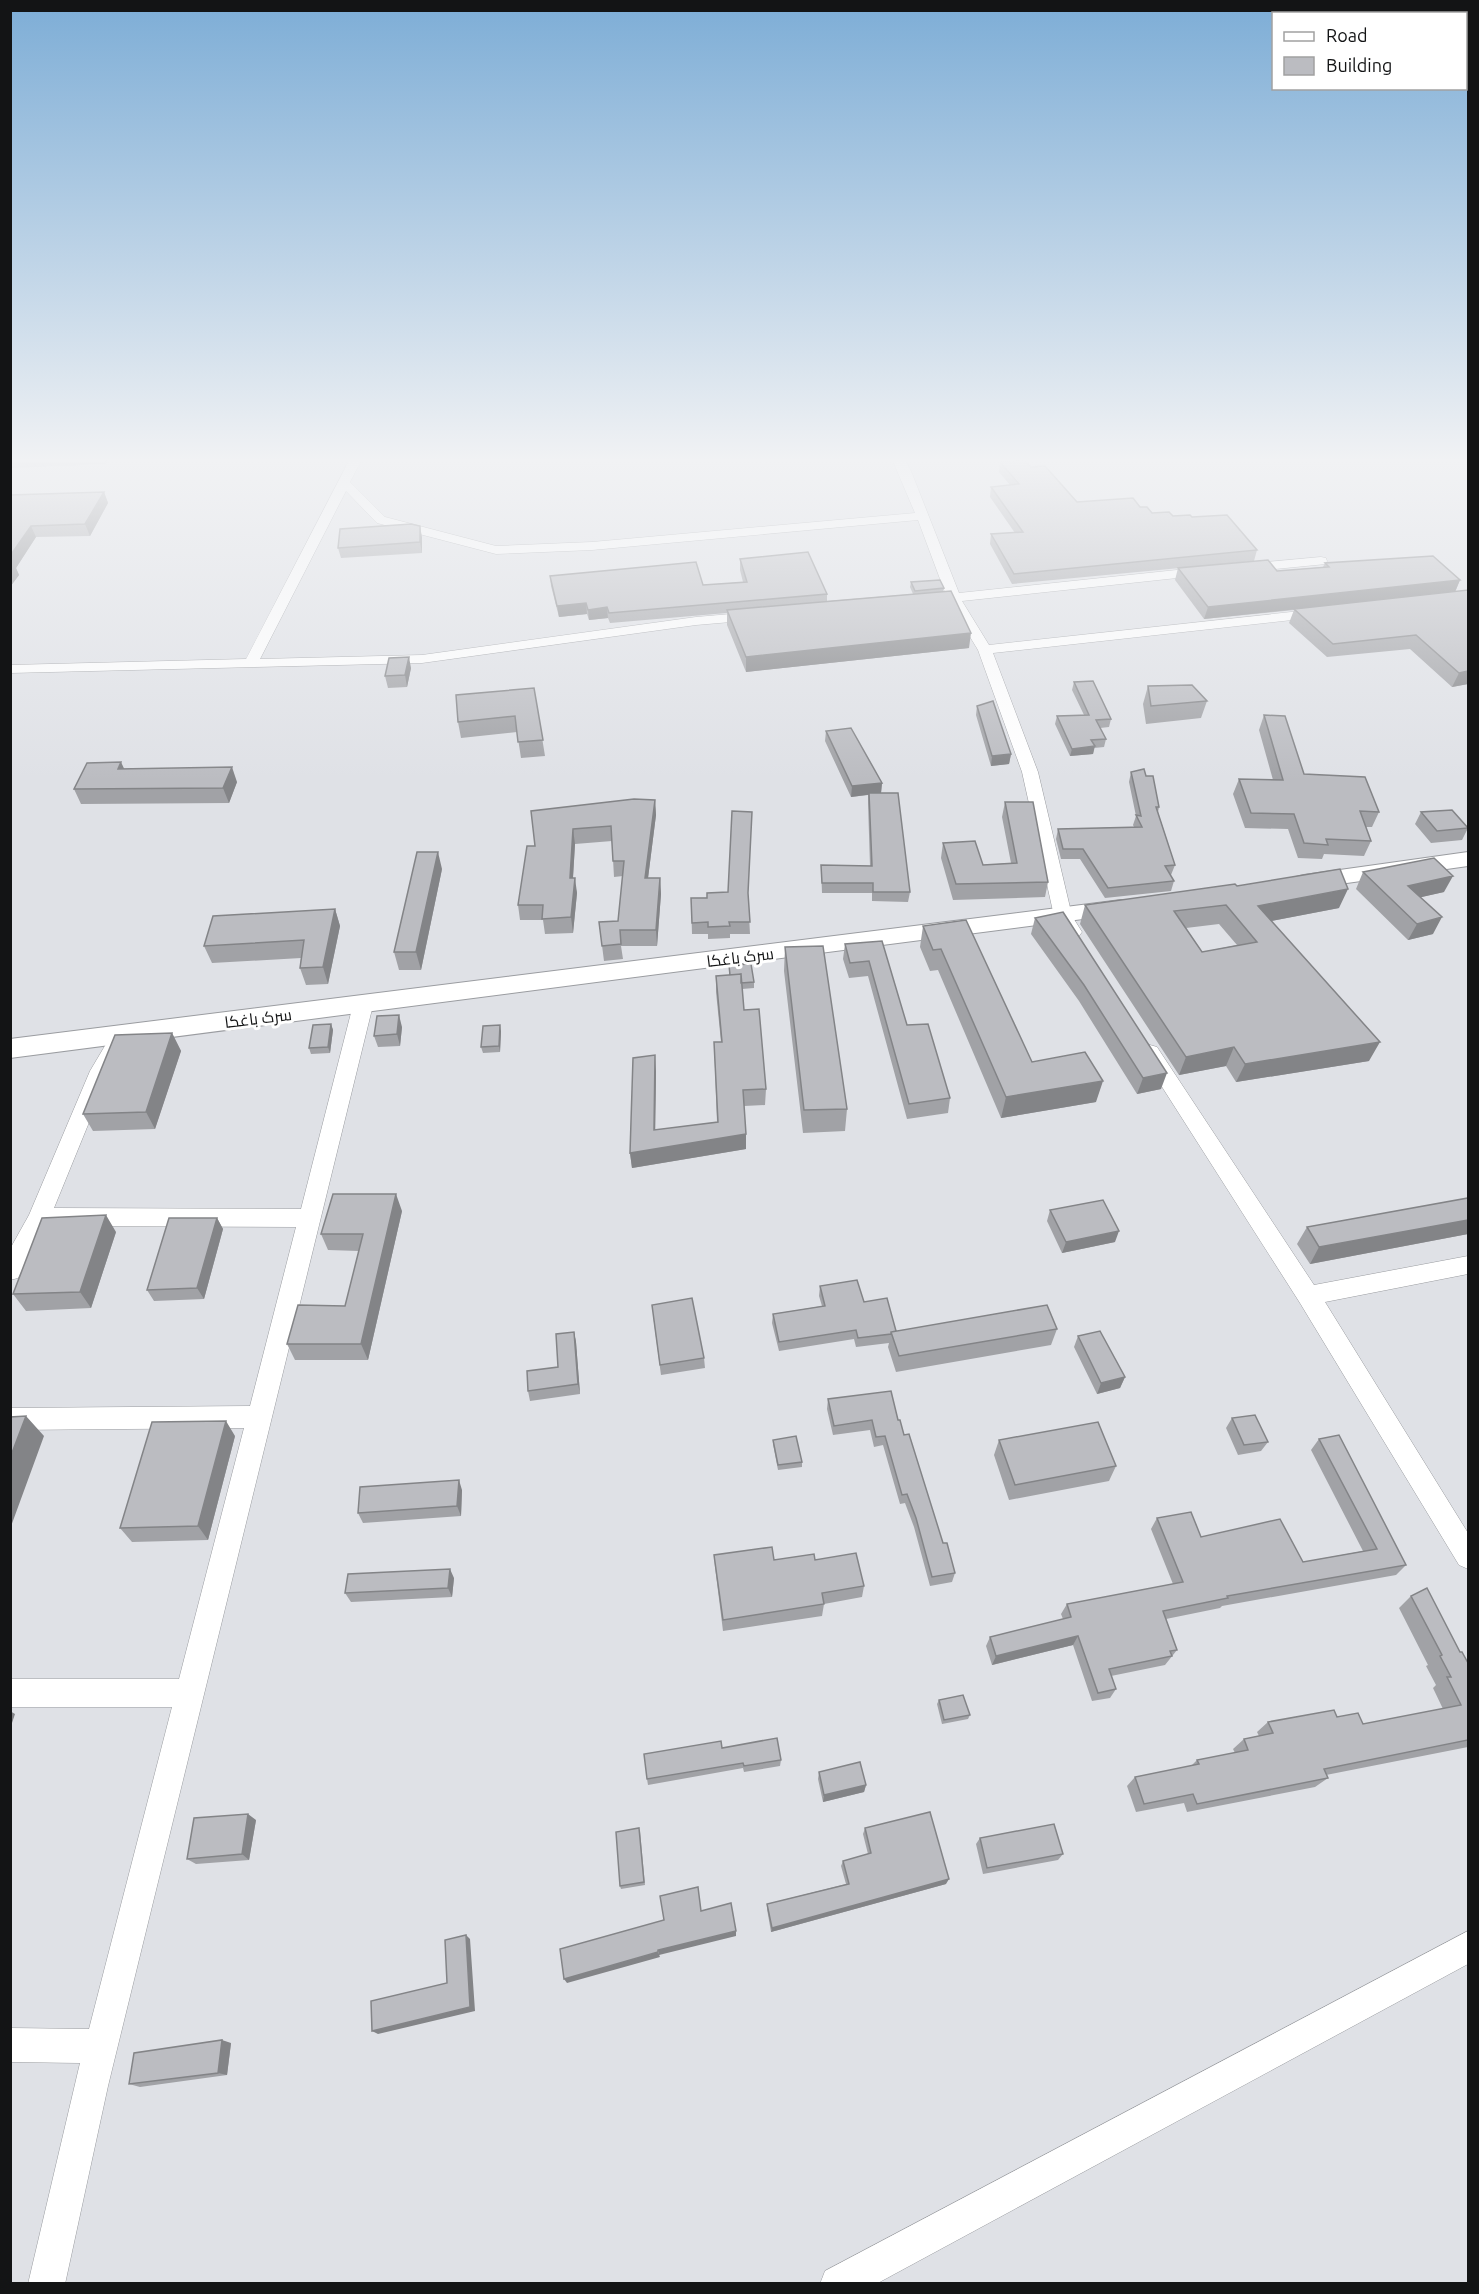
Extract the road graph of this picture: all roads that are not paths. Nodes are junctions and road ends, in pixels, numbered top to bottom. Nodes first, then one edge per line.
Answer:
1 (301, 566) edge
2 (941, 566) edge
3 (1267, 566) edge
4 (954, 599) junction
5 (907, 603) edge
6 (1339, 611) edge
7 (766, 615) edge
8 (985, 650) junction
9 (251, 663) junction
10 (10, 669) edge
11 (1468, 859) edge
12 (1283, 885) edge
13 (1144, 904) edge
14 (1063, 916) junction
15 (1082, 946) edge
16 (363, 1005) junction
17 (122, 1035) junction
18 (1140, 1036) edge
19 (10, 1049) edge
20 (39, 1217) junction
21 (309, 1218) junction
22 (1468, 1265) edge
23 (10, 1271) edge
24 (1308, 1296) junction
25 (259, 1417) junction
26 (10, 1419) edge
27 (1468, 1556) edge
28 (10, 1693) edge
29 (190, 1693) junction
30 (1468, 1947) edge
31 (10, 2045) edge
32 (102, 2046) junction
33 (46, 2283) edge
34 (838, 2283) edge

1 - 9 street
2 - 4 street
3 - 4 street
4 - 5 street
4 - 8 street
6 - 8 street
7 - 9 street
8 - 14 street
9 - 10 street
11 - 12 street
13 - 14 street, سرک باغکا
14 - 15 street
14 - 16 street, سرک باغکا
16 - 17 street, سرک باغکا
16 - 21 street
17 - 19 street, سرک باغکا
17 - 20 street
18 - 24 street
20 - 21 street
20 - 23 street
21 - 25 street
22 - 24 street
24 - 27 street
25 - 26 street
25 - 29 street
28 - 29 street
29 - 32 street
30 - 34 street
31 - 32 street
32 - 33 street

